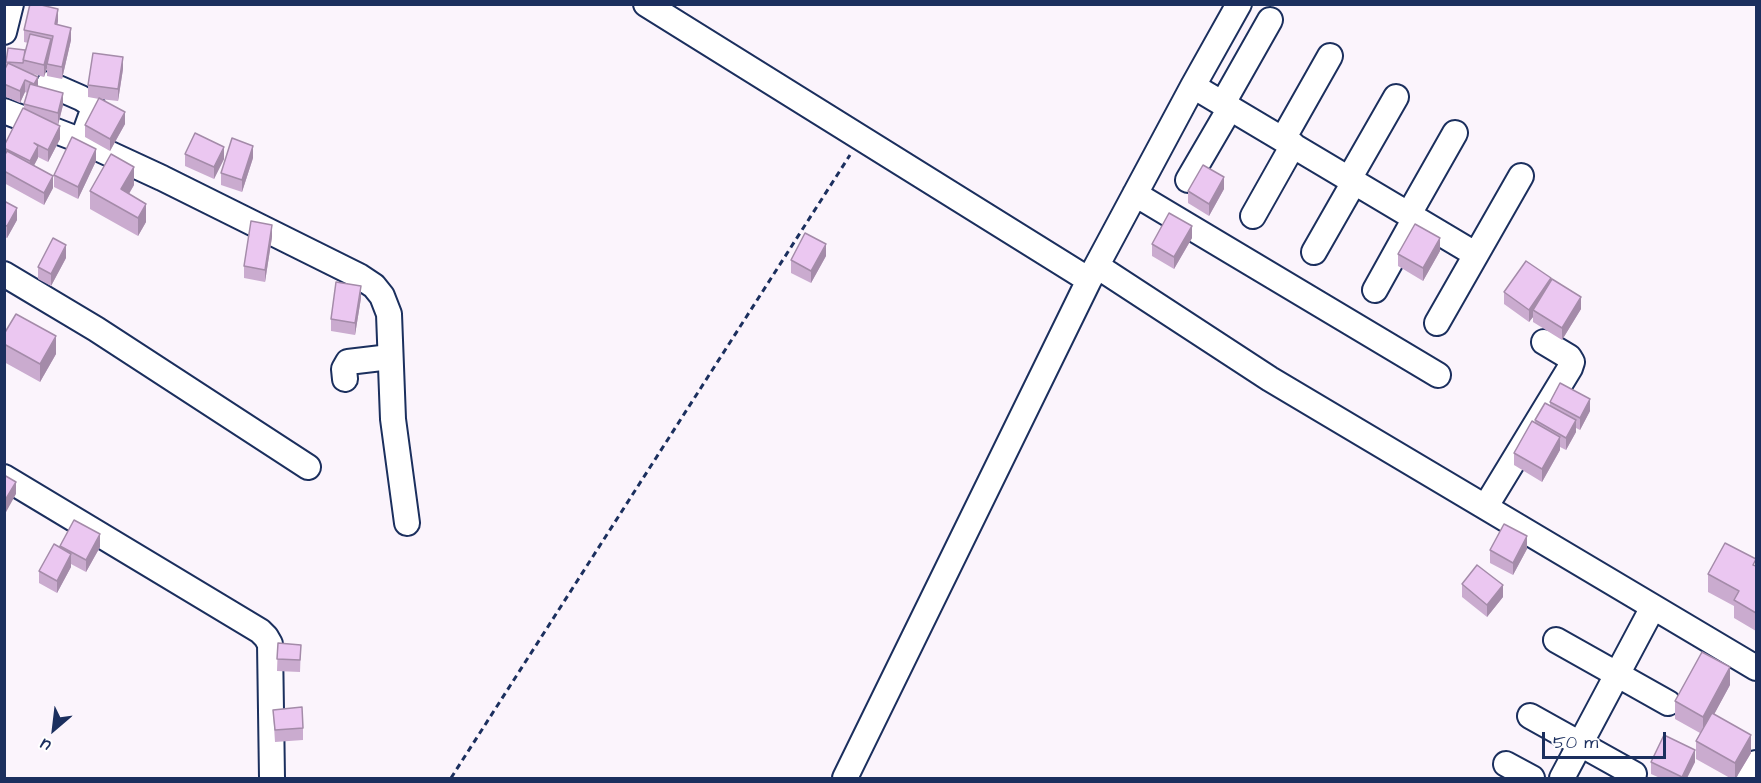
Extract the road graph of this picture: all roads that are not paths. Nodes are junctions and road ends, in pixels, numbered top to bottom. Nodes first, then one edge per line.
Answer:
1 (11, 4) edge
2 (646, 4) edge
3 (1239, 4) edge
4 (1270, 20) dead end
5 (4, 32) edge
6 (1330, 56) dead end
7 (49, 84) dead end
8 (1193, 86) junction
9 (1396, 97) dead end
10 (1226, 105) junction
11 (4, 111) edge
12 (1455, 133) dead end
13 (82, 141) junction
14 (1288, 142) junction
15 (1521, 176) dead end
16 (1188, 180) dead end
17 (1352, 180) junction
18 (1135, 194) junction
19 (1253, 216) dead end
20 (1412, 216) junction
21 (1314, 252) dead end
22 (1475, 254) junction
23 (1093, 273) junction
24 (4, 274) edge
25 (1375, 290) dead end
26 (1437, 323) dead end
27 (1544, 342) dead end
28 (390, 357) junction
29 (1438, 375) dead end
30 (345, 379) dead end
31 (308, 467) dead end
32 (4, 477) edge
33 (1486, 506) junction
34 (407, 523) dead end
35 (1653, 607) junction
36 (1556, 640) dead end
37 (1756, 668) edge
38 (1617, 675) junction
39 (1668, 703) dead end
40 (1530, 716) dead end
41 (1580, 745) junction
42 (1756, 763) edge
43 (1506, 764) dead end
44 (1634, 774) dead end
45 (273, 778) edge
46 (844, 778) edge
47 (1532, 778) edge
48 (1562, 778) edge
49 (1749, 778) edge

1 - 5 street
2 - 23 street
3 - 8 street
4 - 10 street
6 - 14 street
7 - 13 street
8 - 10 street
8 - 18 street
9 - 17 street
10 - 14 street
10 - 16 street
11 - 13 street
12 - 20 street
13 - 28 street
14 - 17 street
14 - 19 street
15 - 22 street
17 - 20 street
17 - 21 street
18 - 23 street
18 - 29 street
20 - 22 street
20 - 25 street
22 - 26 street
23 - 33 street
23 - 46 street
24 - 31 street
27 - 33 street
28 - 30 street
28 - 34 street
32 - 45 street
33 - 35 street
35 - 37 street
35 - 38 street
36 - 38 street
38 - 39 street
38 - 41 street
40 - 41 street
41 - 44 street
41 - 48 street
42 - 49 street
43 - 47 street

